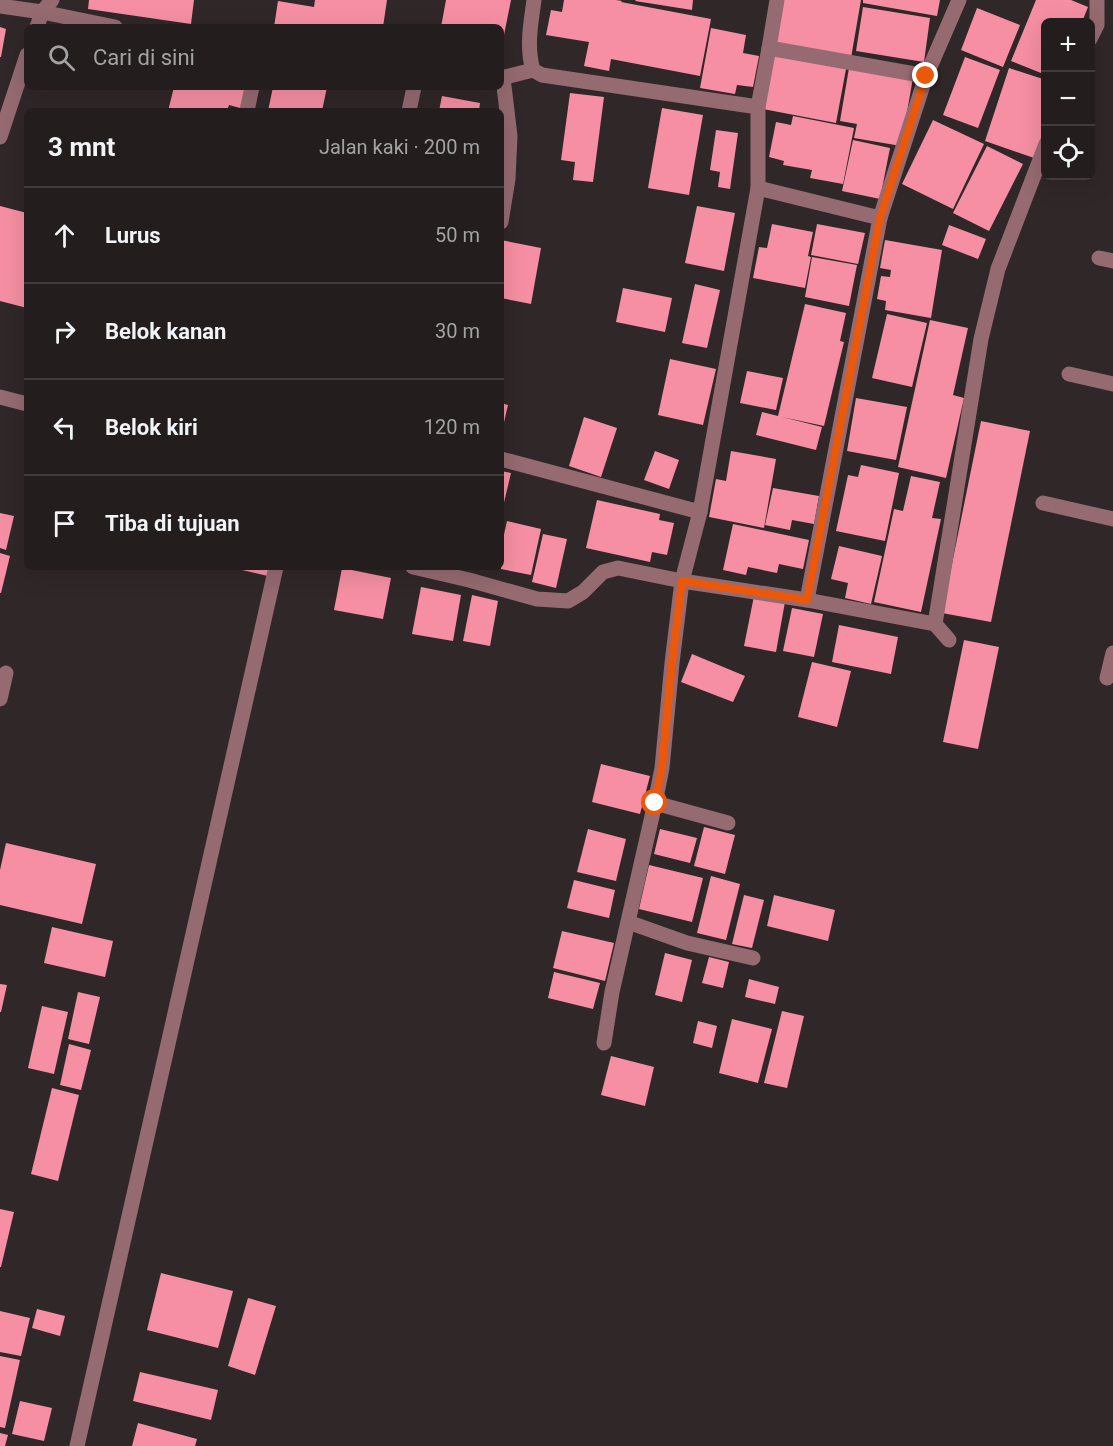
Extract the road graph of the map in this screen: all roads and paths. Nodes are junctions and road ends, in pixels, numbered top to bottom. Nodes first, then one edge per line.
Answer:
1 (534, 0) edge
2 (777, 0) edge
3 (959, 0) edge
4 (1097, 0) edge
5 (0, 6) edge
6 (44, 13) edge
7 (100, 24) edge
8 (1095, 29) edge
9 (769, 48) junction
10 (24, 64) edge
11 (533, 70) junction
12 (926, 76) junction
13 (504, 77) edge
14 (251, 90) edge
15 (413, 90) edge
16 (504, 90) edge
17 (758, 107) junction
18 (248, 108) edge
19 (410, 108) edge
20 (0, 137) edge
21 (1041, 157) edge
22 (758, 188) junction
23 (504, 204) edge
24 (880, 218) junction
25 (1069, 374) dead end
26 (1113, 384) edge
27 (0, 397) edge
28 (24, 403) edge
29 (504, 460) edge
30 (1042, 503) dead end
31 (700, 512) junction
32 (1113, 519) edge
33 (275, 570) edge
34 (426, 570) edge
35 (682, 581) junction
36 (807, 600) junction
37 (936, 624) junction
38 (949, 640) dead end
39 (1113, 653) edge
40 (6, 673) dead end
41 (1107, 678) dead end
42 (0, 699) edge
43 (655, 803) junction
44 (728, 823) dead end
45 (628, 922) junction
46 (753, 958) dead end
47 (604, 1043) dead end
48 (77, 1446) edge

1 - 11 street
2 - 9 street
3 - 12 street
4 - 8 street
5 - 6 street
6 - 7 street
9 - 12 street
9 - 17 street
10 - 20 street
11 - 13 street
11 - 17 street
12 - 24 street
14 - 18 street
15 - 19 street
16 - 23 street
17 - 22 street
21 - 37 street
22 - 24 street
22 - 31 street
24 - 36 street
25 - 26 street
27 - 28 street
29 - 31 street
30 - 32 street
31 - 35 street
33 - 48 street
34 - 35 street
35 - 36 street
35 - 43 street
36 - 37 street
37 - 38 street
39 - 41 street
40 - 42 street
43 - 44 street
43 - 45 street
45 - 46 street
45 - 47 street

